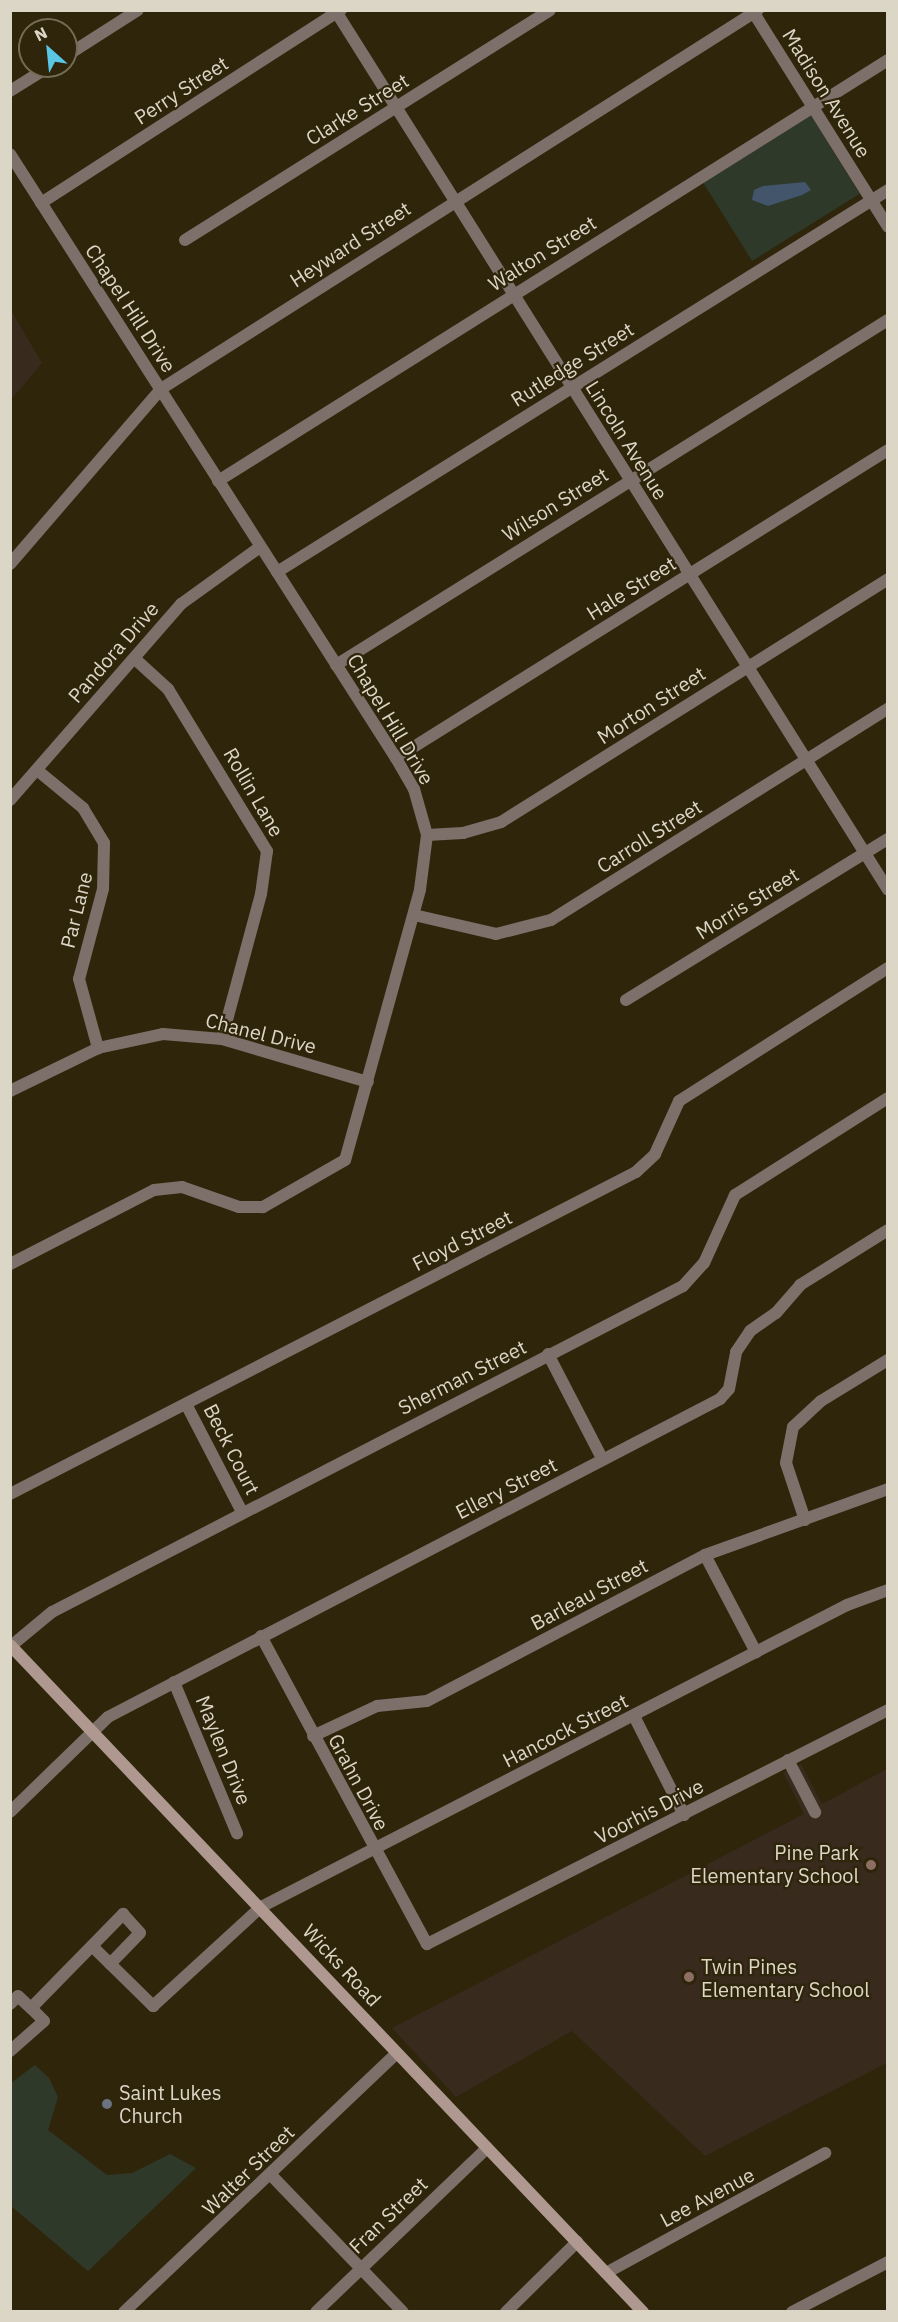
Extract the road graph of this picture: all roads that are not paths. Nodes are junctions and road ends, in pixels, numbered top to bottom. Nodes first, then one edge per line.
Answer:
1 (138, 10) edge
2 (550, 10) edge
3 (338, 11) edge
4 (754, 11) edge
5 (78, 48) edge
6 (888, 60) edge
7 (31, 78) edge
8 (10, 91) edge
9 (813, 106) junction
10 (396, 107) junction
11 (10, 154) edge
12 (888, 190) edge
13 (454, 201) junction
14 (871, 201) junction
15 (41, 203) junction
16 (888, 227) edge
17 (185, 240) dead end
18 (513, 294) junction
19 (888, 320) edge
20 (570, 387) junction
21 (161, 389) junction
22 (888, 450) edge
23 (219, 481) junction
24 (630, 481) junction
25 (260, 547) junction
26 (10, 564) edge
27 (277, 572) junction
28 (688, 574) junction
29 (888, 579) edge
30 (134, 658) junction
31 (336, 665) junction
32 (746, 667) junction
33 (888, 709) edge
34 (396, 758) junction
35 (805, 760) junction
36 (37, 770) junction
37 (10, 800) edge
38 (426, 835) junction
39 (888, 839) edge
40 (864, 853) junction
41 (888, 890) edge
42 (414, 915) junction
43 (888, 968) edge
44 (626, 1000) dead end
45 (222, 1039) junction
46 (98, 1048) junction
47 (368, 1082) junction
48 (10, 1091) edge
49 (888, 1098) edge
50 (888, 1230) edge
51 (10, 1264) edge
52 (548, 1354) junction
53 (888, 1360) edge
54 (186, 1404) junction
55 (603, 1460) junction
56 (888, 1489) edge
57 (10, 1494) edge
58 (242, 1512) junction
59 (805, 1520) junction
60 (705, 1555) junction
61 (888, 1590) edge
62 (261, 1636) junction
63 (11, 1646) edge
64 (756, 1652) junction
65 (174, 1682) junction
66 (888, 1710) edge
67 (634, 1716) junction
68 (91, 1730) junction
69 (313, 1736) junction
70 (788, 1760) junction
71 (10, 1812) edge
72 (815, 1812) dead end
73 (684, 1815) junction
74 (237, 1833) dead end
75 (374, 1851) junction
76 (261, 1907) junction
77 (427, 1944) joint
78 (92, 1946) junction
79 (110, 1964) junction
80 (10, 2004) edge
81 (31, 2008) junction
82 (10, 2051) edge
83 (397, 2053) junction
84 (487, 2148) junction
85 (825, 2153) dead end
86 (271, 2175) junction
87 (577, 2242) junction
88 (888, 2262) edge
89 (361, 2268) junction
90 (606, 2272) junction
91 (124, 2312) edge
92 (316, 2312) edge
93 (403, 2312) edge
94 (506, 2312) edge
95 (643, 2312) edge
96 (792, 2312) edge

1 - 5 street
2 - 10 street, Clarke Street
3 - 10 street, Lincoln Avenue
3 - 15 street, Perry Street
4 - 9 street, Madison Avenue
4 - 13 street, Heyward Street
6 - 9 street, Walton Street
7 - 8 street
9 - 14 street, Madison Avenue
9 - 18 street, Walton Street
10 - 13 street, Lincoln Avenue
10 - 17 street, Clarke Street
11 - 15 street, Chapel Hill Drive
12 - 14 street, Rutledge Street
13 - 18 street, Lincoln Avenue
13 - 21 street, Heyward Street
14 - 16 street, Madison Avenue
14 - 20 street, Rutledge Street
15 - 21 street, Chapel Hill Drive
18 - 20 street, Lincoln Avenue
18 - 23 street, Walton Street
19 - 24 street, Wilson Street
20 - 24 street, Lincoln Avenue
20 - 27 street, Rutledge Street
21 - 23 street, Chapel Hill Drive
21 - 26 street, Heyward Street
22 - 28 street, Hale Street
23 - 25 street, Chapel Hill Drive
24 - 28 street, Lincoln Avenue
24 - 31 street, Wilson Street
25 - 27 street, Chapel Hill Drive
25 - 30 street, Pandora Drive
27 - 31 street, Chapel Hill Drive
28 - 32 street, Lincoln Avenue
28 - 34 street, Hale Street
29 - 32 street, Morton Street
30 - 36 street, Pandora Drive
30 - 45 street, Rollin Lane
31 - 34 street, Chapel Hill Drive
32 - 35 street, Lincoln Avenue
32 - 38 street, Morton Street
33 - 35 street, Carroll Street
34 - 38 street, Chapel Hill Drive
35 - 40 street, Lincoln Avenue
35 - 42 street, Carroll Street
36 - 37 street, Pandora Drive
36 - 46 street, Par Lane
38 - 42 street, Chapel Hill Drive
39 - 40 street, Morris Street
40 - 41 street, Lincoln Avenue
40 - 44 street, Morris Street
42 - 47 street, Chapel Hill Drive
43 - 54 street, Floyd Street
45 - 46 street, Chanel Drive
45 - 47 street, Chanel Drive
46 - 48 street, Chanel Drive
47 - 51 street, Chapel Hill Drive
49 - 52 street, Sherman Street
50 - 55 street, Ellery Street
52 - 55 street
52 - 58 street, Sherman Street
53 - 59 street
54 - 57 street, Floyd Street
54 - 58 street, Beck Court
55 - 62 street, Ellery Street
56 - 59 street, Barleau Street
58 - 63 street, Sherman Street
59 - 60 street, Barleau Street
60 - 64 street
60 - 69 street, Barleau Street
61 - 64 street, Hancock Street
62 - 65 street, Ellery Street
62 - 69 street, Grahn Drive
63 - 68 main road, Wicks Road
64 - 67 street, Hancock Street
65 - 68 street, Ellery Street
65 - 74 street, Maylen Drive
66 - 70 street, Voorhis Drive
67 - 73 street
67 - 75 street, Hancock Street
68 - 71 street, Ellery Street
68 - 76 main road, Wicks Road
69 - 75 street, Grahn Drive
70 - 72 street
70 - 73 street, Voorhis Drive
73 - 77 street, Voorhis Drive
75 - 76 street, Hancock Street
75 - 77 street, Grahn Drive
76 - 79 street, Hancock Street
76 - 83 main road, Wicks Road
78 - 79 street
78 - 79 street
78 - 81 street
80 - 81 street
81 - 82 street
83 - 84 main road, Wicks Road
83 - 86 street, Walter Street
84 - 87 main road, Wicks Road
84 - 89 street, Fran Street
85 - 90 street, Lee Avenue
86 - 89 street
86 - 91 street, Walter Street
87 - 90 main road, Wicks Road
87 - 94 street
88 - 96 street
89 - 92 street, Fran Street
89 - 93 street
90 - 95 main road, Wicks Road

